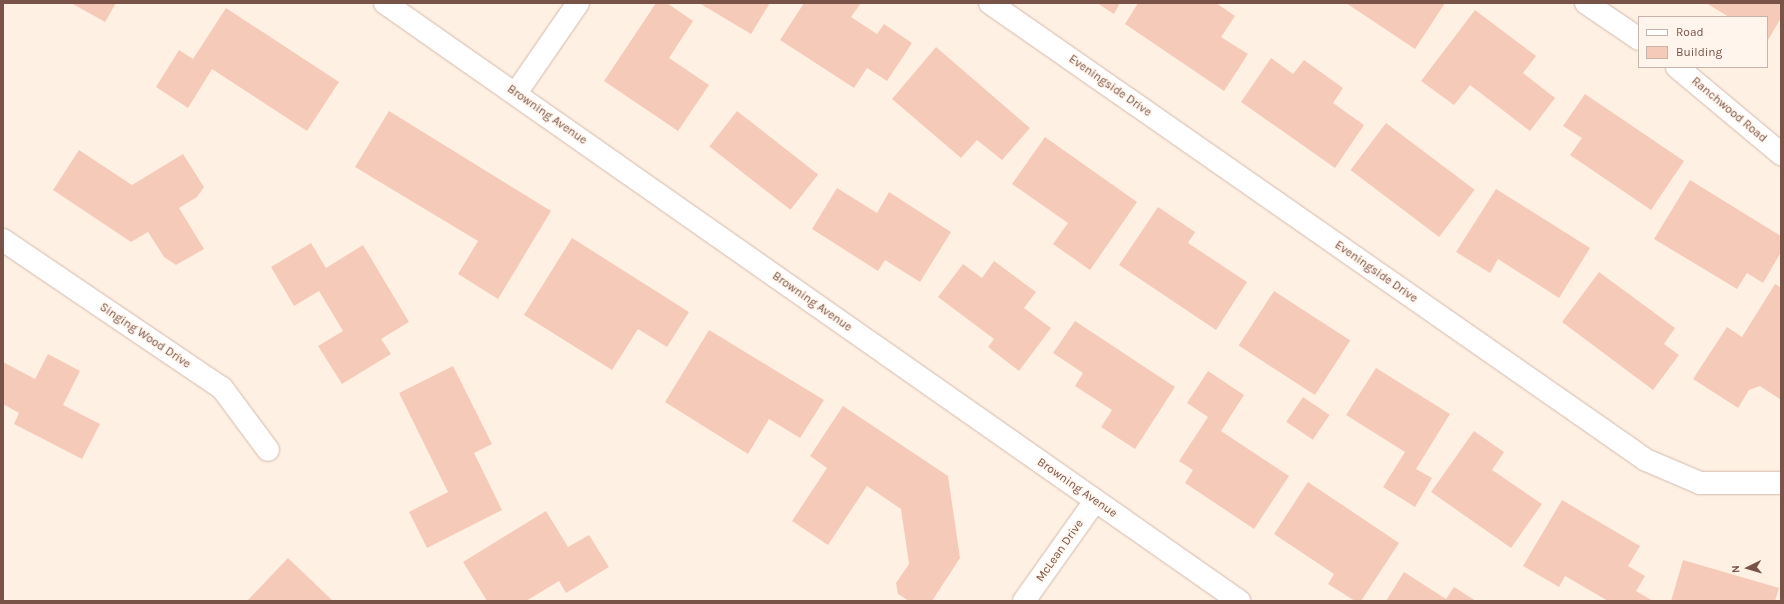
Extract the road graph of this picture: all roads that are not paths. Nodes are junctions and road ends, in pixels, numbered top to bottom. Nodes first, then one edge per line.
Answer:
1 (385, 3) edge
2 (578, 3) edge
3 (990, 3) edge
4 (1586, 3) edge
5 (1638, 37) edge
6 (1678, 68) edge
7 (516, 93) junction
8 (1781, 154) edge
9 (3, 240) edge
10 (268, 450) dead end
11 (1781, 483) edge
12 (1095, 501) junction
13 (1024, 601) edge
14 (1239, 601) edge

1 - 7 street, Browning Avenue
2 - 7 street
3 - 11 street, Eveningside Drive
4 - 5 street
6 - 8 street, Ranchwood Road
7 - 12 street, Browning Avenue
9 - 10 street, Singing Wood Drive
12 - 13 street, McLean Drive
12 - 14 street, Browning Avenue

